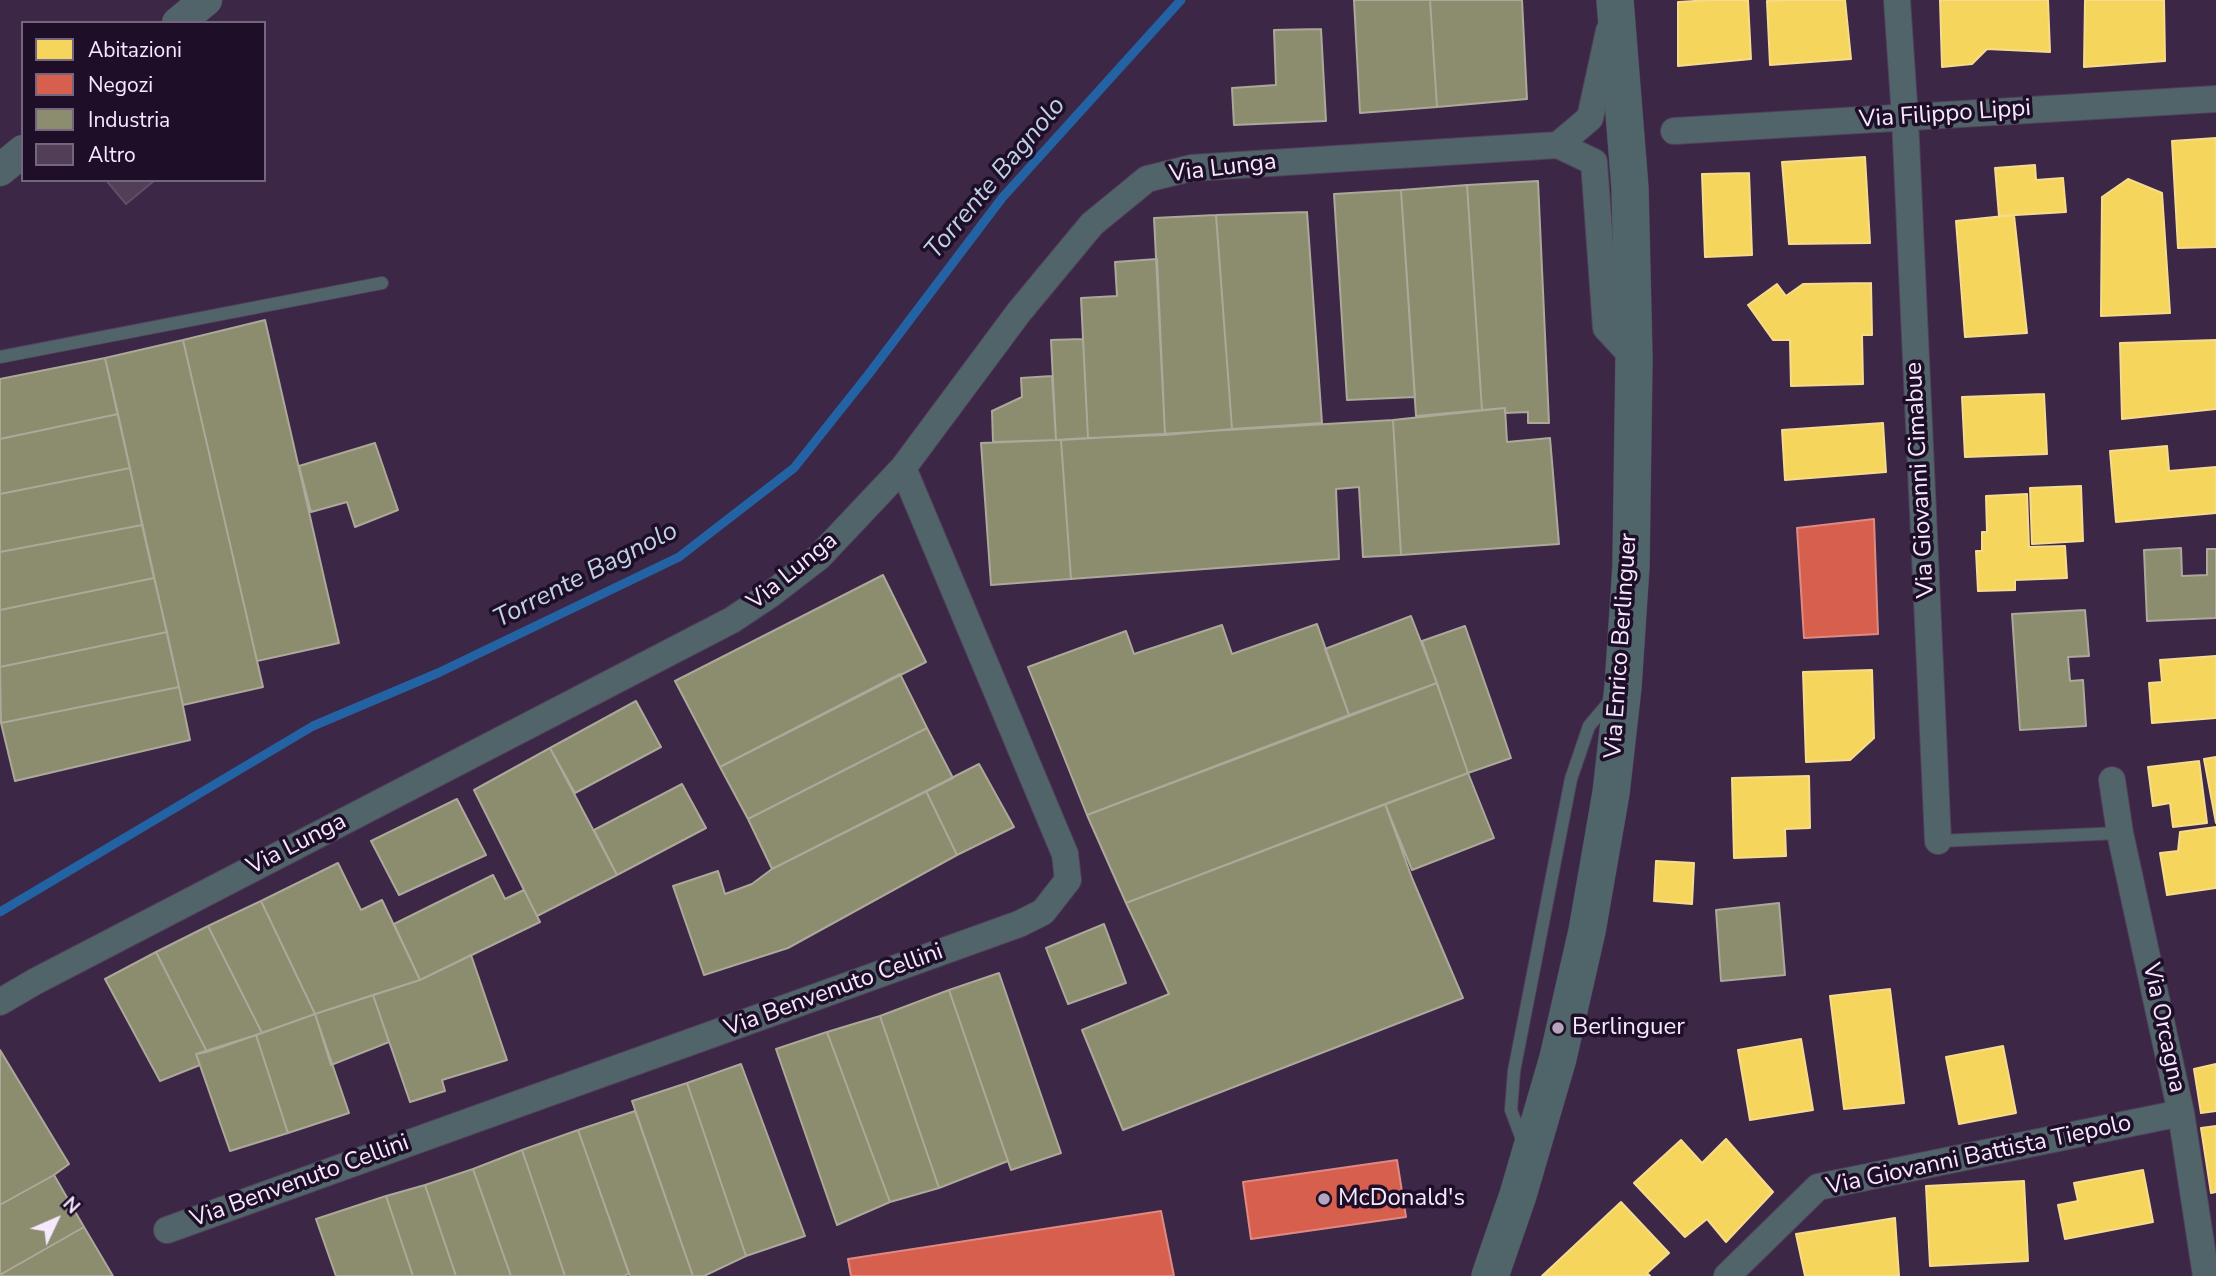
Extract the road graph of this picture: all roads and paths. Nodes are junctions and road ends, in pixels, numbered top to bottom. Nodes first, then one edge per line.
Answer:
1 (206, 0) edge
2 (1615, 0) edge
3 (1897, 0) edge
4 (180, 21) edge
5 (2216, 99) edge
6 (1905, 118) junction
7 (1674, 131) dead end
8 (1558, 145) junction
9 (21, 153) edge
10 (0, 170) edge
11 (382, 283) dead end
12 (0, 358) edge
13 (1634, 358) junction
14 (903, 468) junction
15 (2112, 780) dead end
16 (2120, 832) junction
17 (1938, 841) joint
18 (0, 1002) edge
19 (2181, 1113) junction
20 (167, 1230) dead end
21 (1490, 1276) edge
22 (1727, 1276) edge
23 (2206, 1276) edge

1 - 4 street
2 - 8 street
2 - 13 main road, Via Enrico Berlinguer
3 - 6 street, Via Giovanni Cimabue
5 - 6 street, Via Filippo Lippi
6 - 7 street, Via Filippo Lippi
6 - 17 street, Via Giovanni Cimabue
8 - 13 street
8 - 14 street, Via Lunga
9 - 10 street
11 - 12 lane
13 - 21 main road, Via Enrico Berlinguer
14 - 18 street, Via Lunga
14 - 20 street, Via Benvenuto Cellini
15 - 16 street, Via Orcagna
16 - 17 lane
16 - 19 street, Via Orcagna
19 - 22 street, Via Giovanni Battista Tiepolo
19 - 23 street, Via Orcagna

